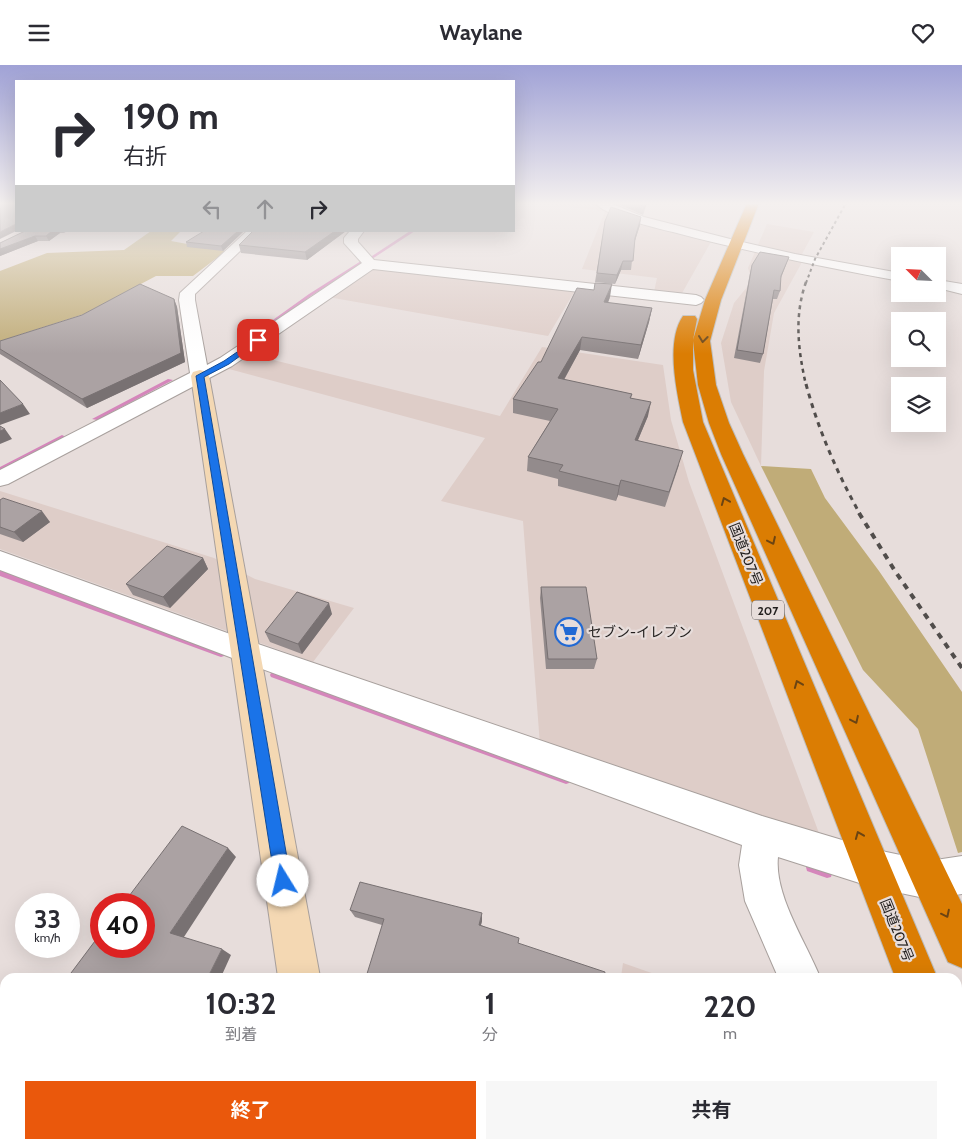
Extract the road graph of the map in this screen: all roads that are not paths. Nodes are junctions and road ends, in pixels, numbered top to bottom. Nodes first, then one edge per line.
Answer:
1 (231, 254) edge
2 (360, 254) edge
3 (731, 254) edge
4 (733, 254) edge
5 (775, 254) edge
6 (370, 264) junction
7 (891, 275) edge
8 (946, 286) edge
9 (962, 289) edge
10 (696, 300) junction
11 (200, 376) junction
12 (0, 479) edge
13 (0, 560) edge
14 (245, 651) junction
15 (762, 834) junction
16 (872, 868) junction
17 (945, 877) edge
18 (962, 948) edge
19 (298, 973) edge
20 (797, 973) edge
21 (914, 973) edge

1 - 11 street
2 - 6 street
3 - 10 highway, 国道207号 / 207
4 -> 17 highway, 国道207号 / 207
5 - 7 street
6 - 10 street
6 - 11 street
8 - 9 street
16 -> 10 highway, 国道207号 / 207
11 - 12 street
11 - 14 street
13 - 14 street
14 - 15 street
14 - 19 street
15 - 16 street
15 - 20 street
16 - 17 street
16 - 21 highway, 国道207号 / 207
17 -> 18 highway, 国道207号 / 207

